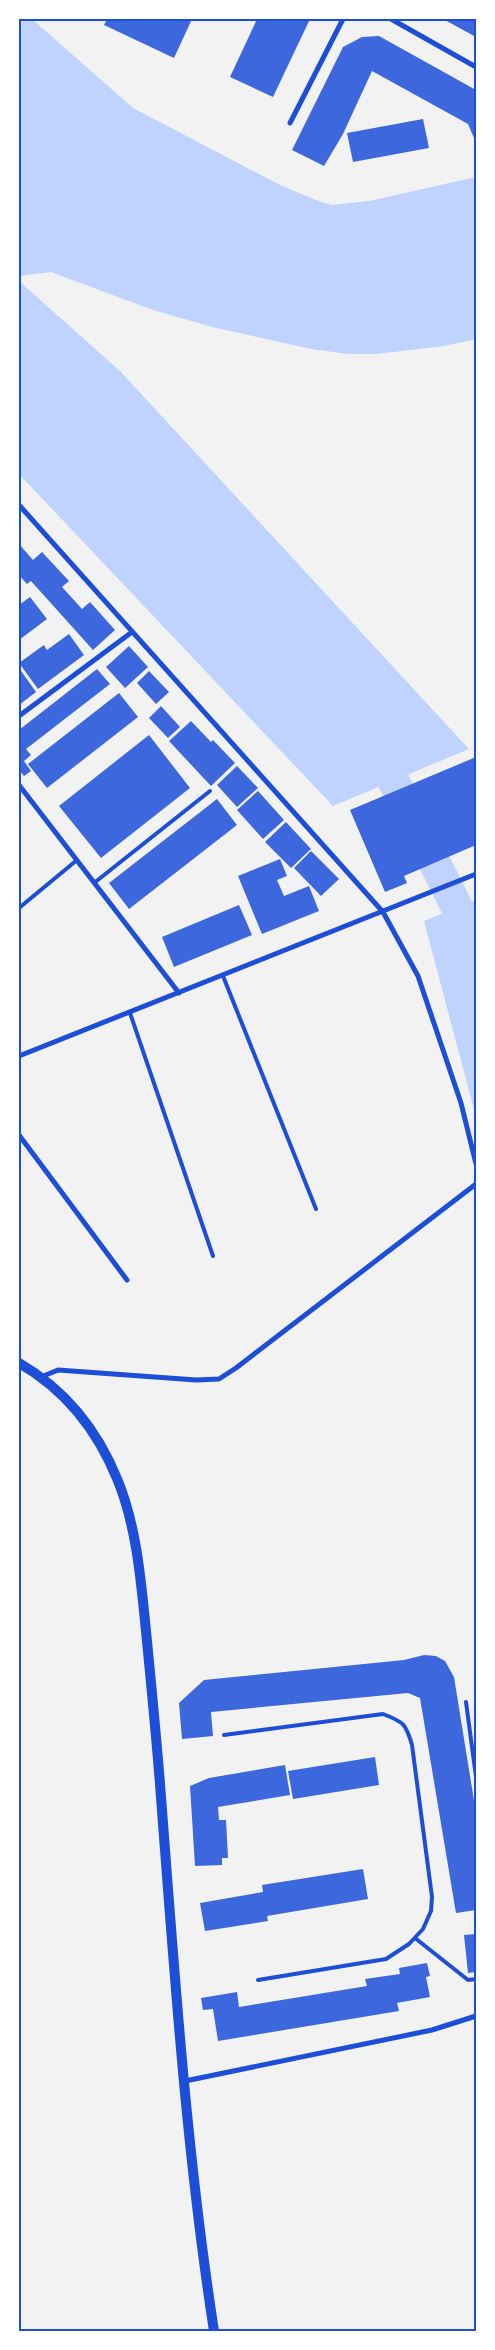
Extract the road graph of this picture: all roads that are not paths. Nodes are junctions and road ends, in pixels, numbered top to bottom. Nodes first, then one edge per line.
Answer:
1 (343, 19) edge
2 (391, 19) edge
3 (476, 67) edge
4 (290, 123) dead end
5 (19, 505) edge
6 (132, 632) junction
7 (19, 716) edge
8 (19, 785) edge
9 (210, 791) dead end
10 (77, 860) junction
11 (476, 874) edge
12 (94, 882) junction
13 (19, 908) edge
14 (383, 912) junction
15 (223, 976) junction
16 (179, 994) junction
17 (130, 1013) junction
18 (19, 1056) edge
19 (19, 1135) edge
20 (476, 1164) edge
21 (476, 1184) edge
22 (316, 1209) dead end
23 (213, 1256) dead end
24 (127, 1280) dead end
25 (19, 1363) edge
26 (42, 1377) junction
27 (466, 1702) dead end
28 (224, 1735) dead end
29 (476, 1778) edge
30 (414, 1938) junction
31 (476, 1979) edge
32 (258, 1980) dead end
33 (476, 2016) edge
34 (184, 2081) junction
35 (214, 2331) edge

1 - 4 street
2 - 3 street
5 - 6 street
6 - 7 street
6 - 14 street
8 - 10 street
9 - 12 lane
10 - 12 street
10 - 13 lane
11 - 14 street
12 - 16 street
14 - 15 street
14 - 20 street
15 - 16 street
15 - 22 lane
16 - 17 street
17 - 18 street
17 - 23 lane
19 - 24 street
21 - 26 street
25 - 26 main road
26 - 34 main road
27 - 29 lane
28 - 30 lane
30 - 31 lane
30 - 32 lane
33 - 34 street
34 - 35 main road

